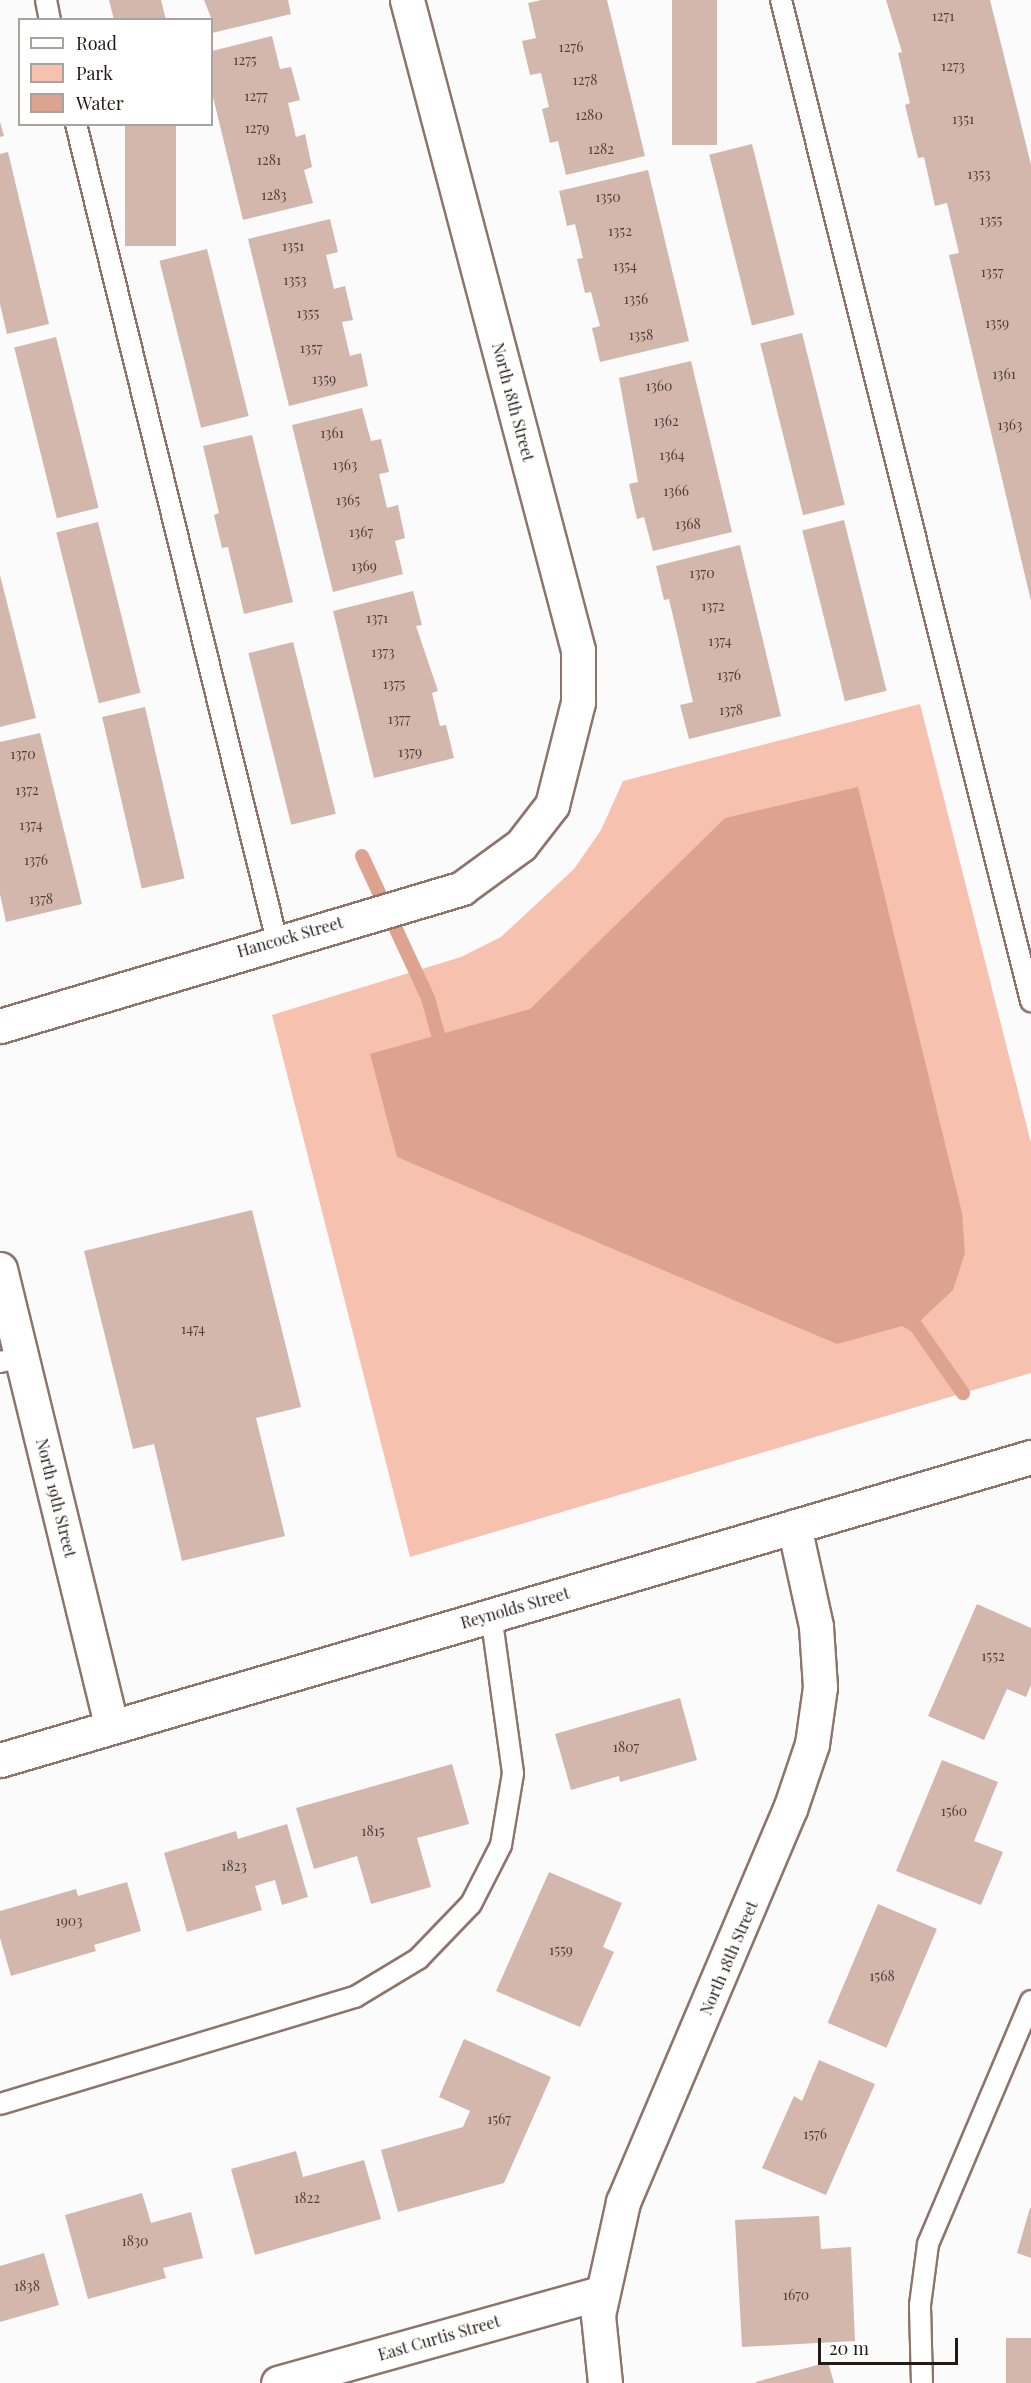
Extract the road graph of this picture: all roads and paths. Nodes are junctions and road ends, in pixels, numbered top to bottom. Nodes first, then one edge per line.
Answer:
1 (46, 0) edge
2 (407, 0) edge
3 (781, 0) edge
4 (50, 18) edge
5 (76, 126) edge
6 (552, 805) joint
7 (277, 940) junction
8 (1031, 1001) edge
9 (0, 1026) edge
10 (0, 1269) edge
11 (11, 1359) edge
12 (1031, 1457) edge
13 (794, 1526) junction
14 (491, 1616) junction
15 (112, 1727) junction
16 (0, 1760) edge
17 (1031, 2001) edge
18 (0, 2104) edge
19 (600, 2293) junction
20 (278, 2383) edge
21 (604, 2383) edge
22 (922, 2383) edge

1 - 4 lane
2 - 6 street, North 18th Street
3 - 8 lane
5 - 7 lane
6 - 7 street, Hancock Street
7 - 9 street, Hancock Street
10 - 11 street, North 19th Street
11 - 15 street, North 19th Street
12 - 13 street, Reynolds Street
13 - 14 street, Reynolds Street
13 - 19 street, North 18th Street
14 - 15 street, Reynolds Street
14 - 18 lane
15 - 16 street, Reynolds Street
17 - 22 lane
19 - 20 street, East Curtis Street
19 - 21 street, North 18th Street

